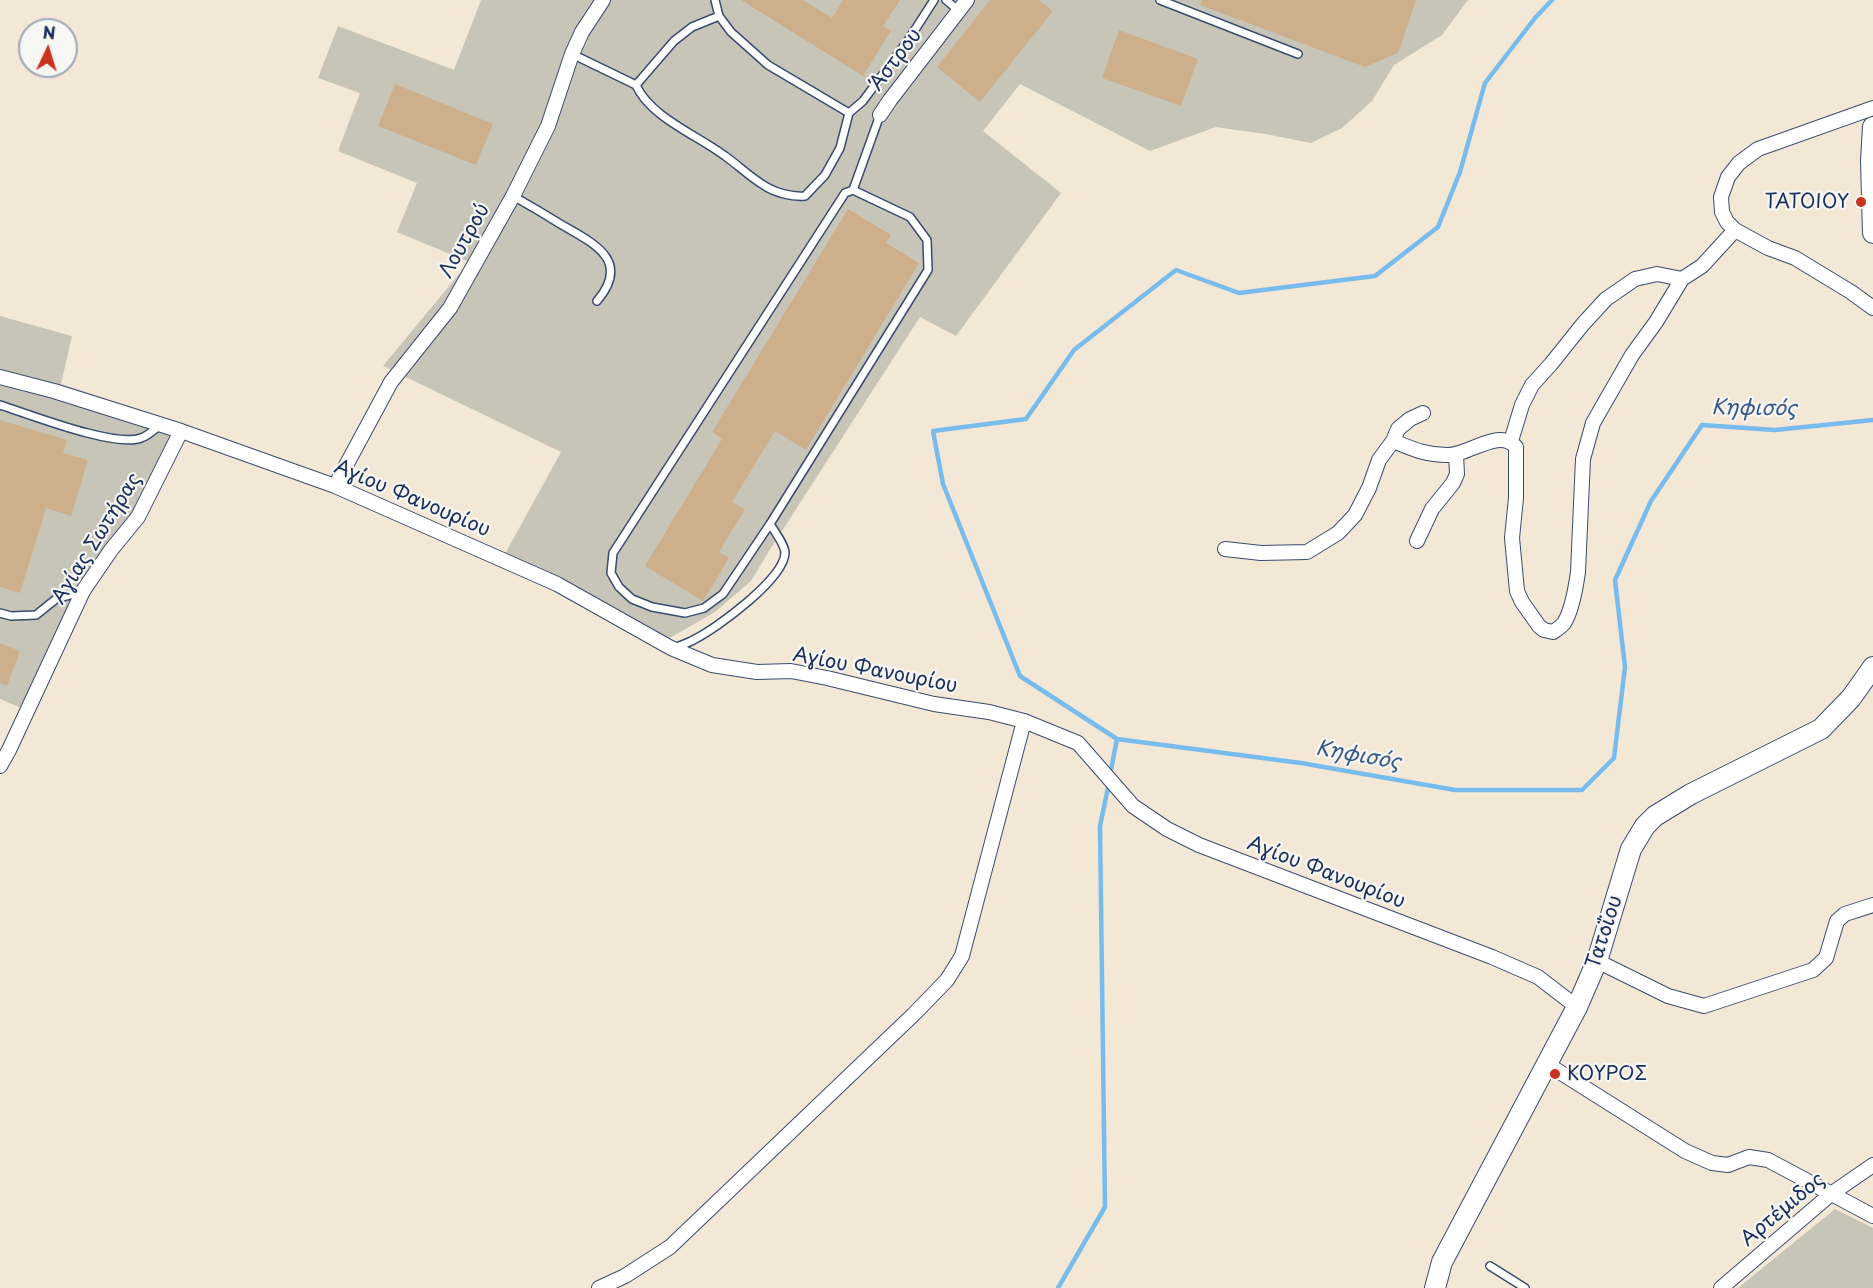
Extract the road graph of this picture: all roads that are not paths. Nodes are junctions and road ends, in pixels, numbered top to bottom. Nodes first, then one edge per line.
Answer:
1 (603, 0) edge
2 (715, 0) edge
3 (934, 0) edge
4 (946, 0) edge
5 (1160, 0) edge
6 (962, 5) edge
7 (719, 16) junction
8 (572, 54) junction
9 (1298, 54) dead end
10 (636, 84) junction
11 (1873, 108) edge
12 (849, 113) junction
13 (880, 115) joint
14 (1873, 127) edge
15 (853, 190) junction
16 (513, 196) junction
17 (1735, 230) junction
18 (1873, 233) edge
19 (1682, 279) junction
20 (597, 302) dead end
21 (1873, 308) edge
22 (0, 377) edge
23 (0, 405) edge
24 (1423, 413) dead end
25 (160, 425) junction
26 (181, 431) junction
27 (1393, 441) junction
28 (1511, 441) junction
29 (1456, 455) junction
30 (335, 486) junction
31 (770, 524) junction
32 (1417, 540) dead end
33 (1225, 549) dead end
34 (83, 591) junction
35 (0, 613) edge
36 (671, 648) junction
37 (1873, 667) edge
38 (1024, 721) junction
39 (0, 766) edge
40 (1873, 905) edge
41 (1598, 961) junction
42 (1577, 1007) junction
43 (1547, 1064) junction
44 (1873, 1165) edge
45 (1831, 1194) junction
46 (1873, 1216) edge
47 (1490, 1266) dead end
48 (599, 1288) edge
49 (1435, 1288) edge
50 (1525, 1288) edge
51 (1721, 1288) edge

1 - 8 street, Λουτρού
2 - 7 lane
3 - 12 lane
4 - 6 lane
5 - 9 lane
6 - 13 street, Άστρου
7 - 10 lane
7 - 12 lane
8 - 10 lane
8 - 16 street, Λουτρού
10 - 12 lane
11 - 17 street
13 - 15 lane
14 - 18 main road
15 - 31 lane
15 - 31 lane
16 - 20 lane
16 - 30 street, Λουτρού
17 - 19 street
17 - 21 street
19 - 28 street
19 - 28 street
22 - 25 street, Αγίου Φανουρίου
23 - 25 lane
24 - 27 street
25 - 26 street, Αγίου Φανουρίου
26 - 30 street, Αγίου Φανουρίου
26 - 34 street, Αγίας Σωτήρας
27 - 29 street
27 - 33 street
28 - 29 street
29 - 32 street
30 - 36 street, Αγίου Φανουρίου
31 - 36 lane
34 - 35 lane
34 - 39 street, Αγίας Σωτήρας
36 - 38 street, Αγίου Φανουρίου
37 - 41 main road, Τατοΐου
38 - 42 street, Αγίου Φανουρίου
38 - 48 street
40 - 41 street
41 - 42 main road, Τατοΐου
42 - 43 main road, Τατοΐου
43 - 45 street
43 - 49 main road, Τατοΐου
44 - 45 street, Αρτέμιδος
45 - 46 street
45 - 51 street, Αρτέμιδος
47 - 50 lane

